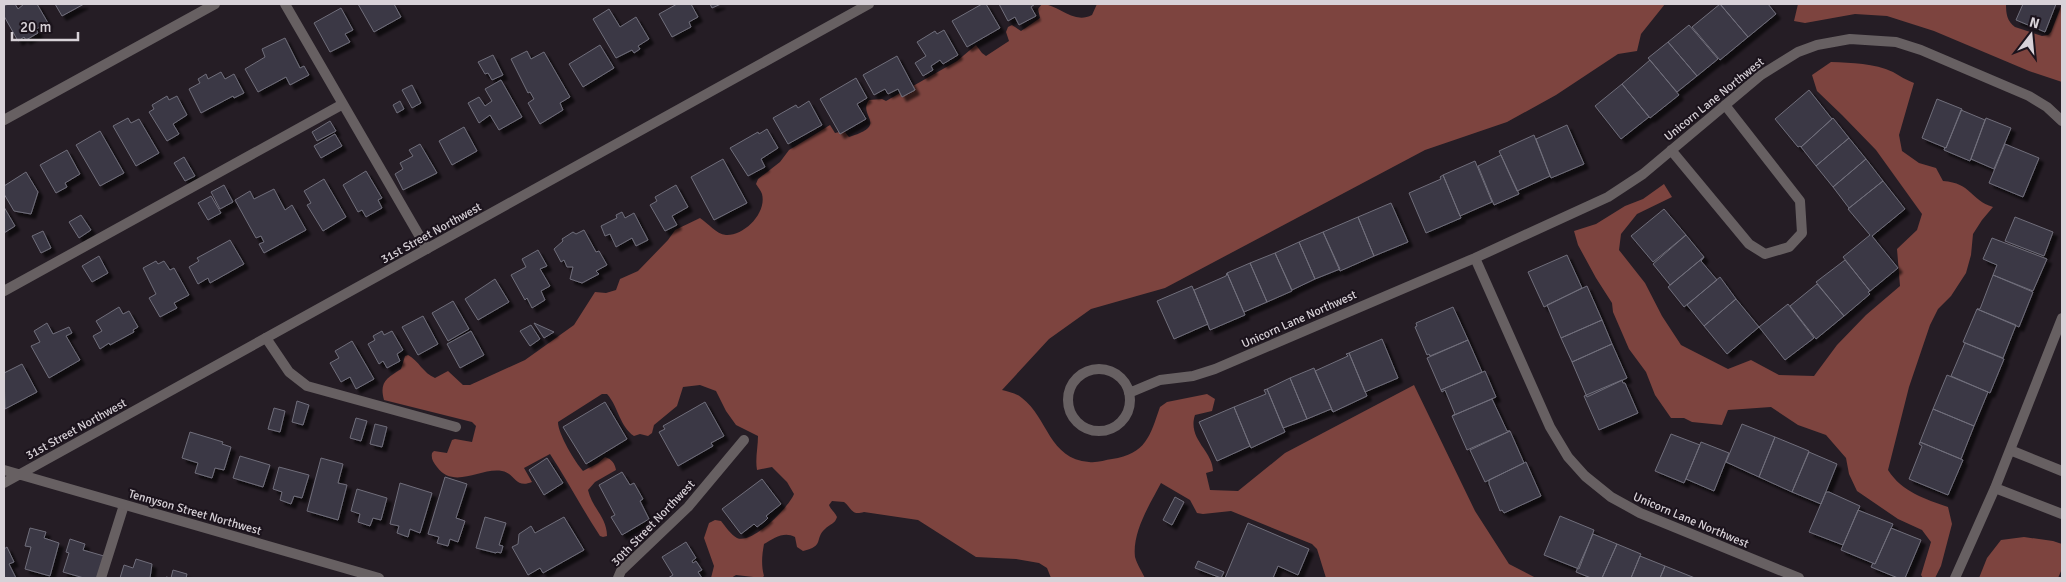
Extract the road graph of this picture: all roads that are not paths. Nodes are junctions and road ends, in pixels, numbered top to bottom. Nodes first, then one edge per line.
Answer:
1 (215, 4) edge
2 (285, 4) edge
3 (869, 4) edge
4 (344, 104) junction
5 (1725, 105) junction
6 (4, 120) edge
7 (2062, 121) edge
8 (1671, 150) junction
9 (427, 249) junction
10 (1475, 258) junction
11 (4, 291) edge
12 (2062, 318) edge
13 (266, 338) junction
14 (1129, 392) junction
15 (456, 427) dead end
16 (744, 440) dead end
17 (2010, 450) junction
18 (4, 470) edge
19 (2062, 470) edge
20 (19, 475) junction
21 (4, 483) edge
22 (1995, 488) junction
23 (124, 505) junction
24 (2062, 514) edge
25 (102, 578) edge
26 (379, 578) edge
27 (618, 578) edge
28 (1799, 578) edge
29 (1955, 578) edge

1 - 6 street
2 - 4 street
3 - 9 street, 31st Street Northwest
4 - 9 street
4 - 11 street
5 - 7 street, Unicorn Lane Northwest
5 - 8 street, Unicorn Lane Northwest
5 - 8 street
8 - 10 street, Unicorn Lane Northwest
9 - 13 street, 31st Street Northwest
10 - 14 street, Unicorn Lane Northwest
10 - 28 street, Unicorn Lane Northwest
12 - 17 street
13 - 15 street
13 - 20 street, 31st Street Northwest
14 - 14 street
16 - 27 street, 30th Street Northwest
17 - 19 street
17 - 22 street
18 - 20 street, Tennyson Street Northwest
20 - 21 street, 31st Street Northwest
20 - 23 street, Tennyson Street Northwest
22 - 24 street
22 - 29 street
23 - 25 street
23 - 26 street, Tennyson Street Northwest

